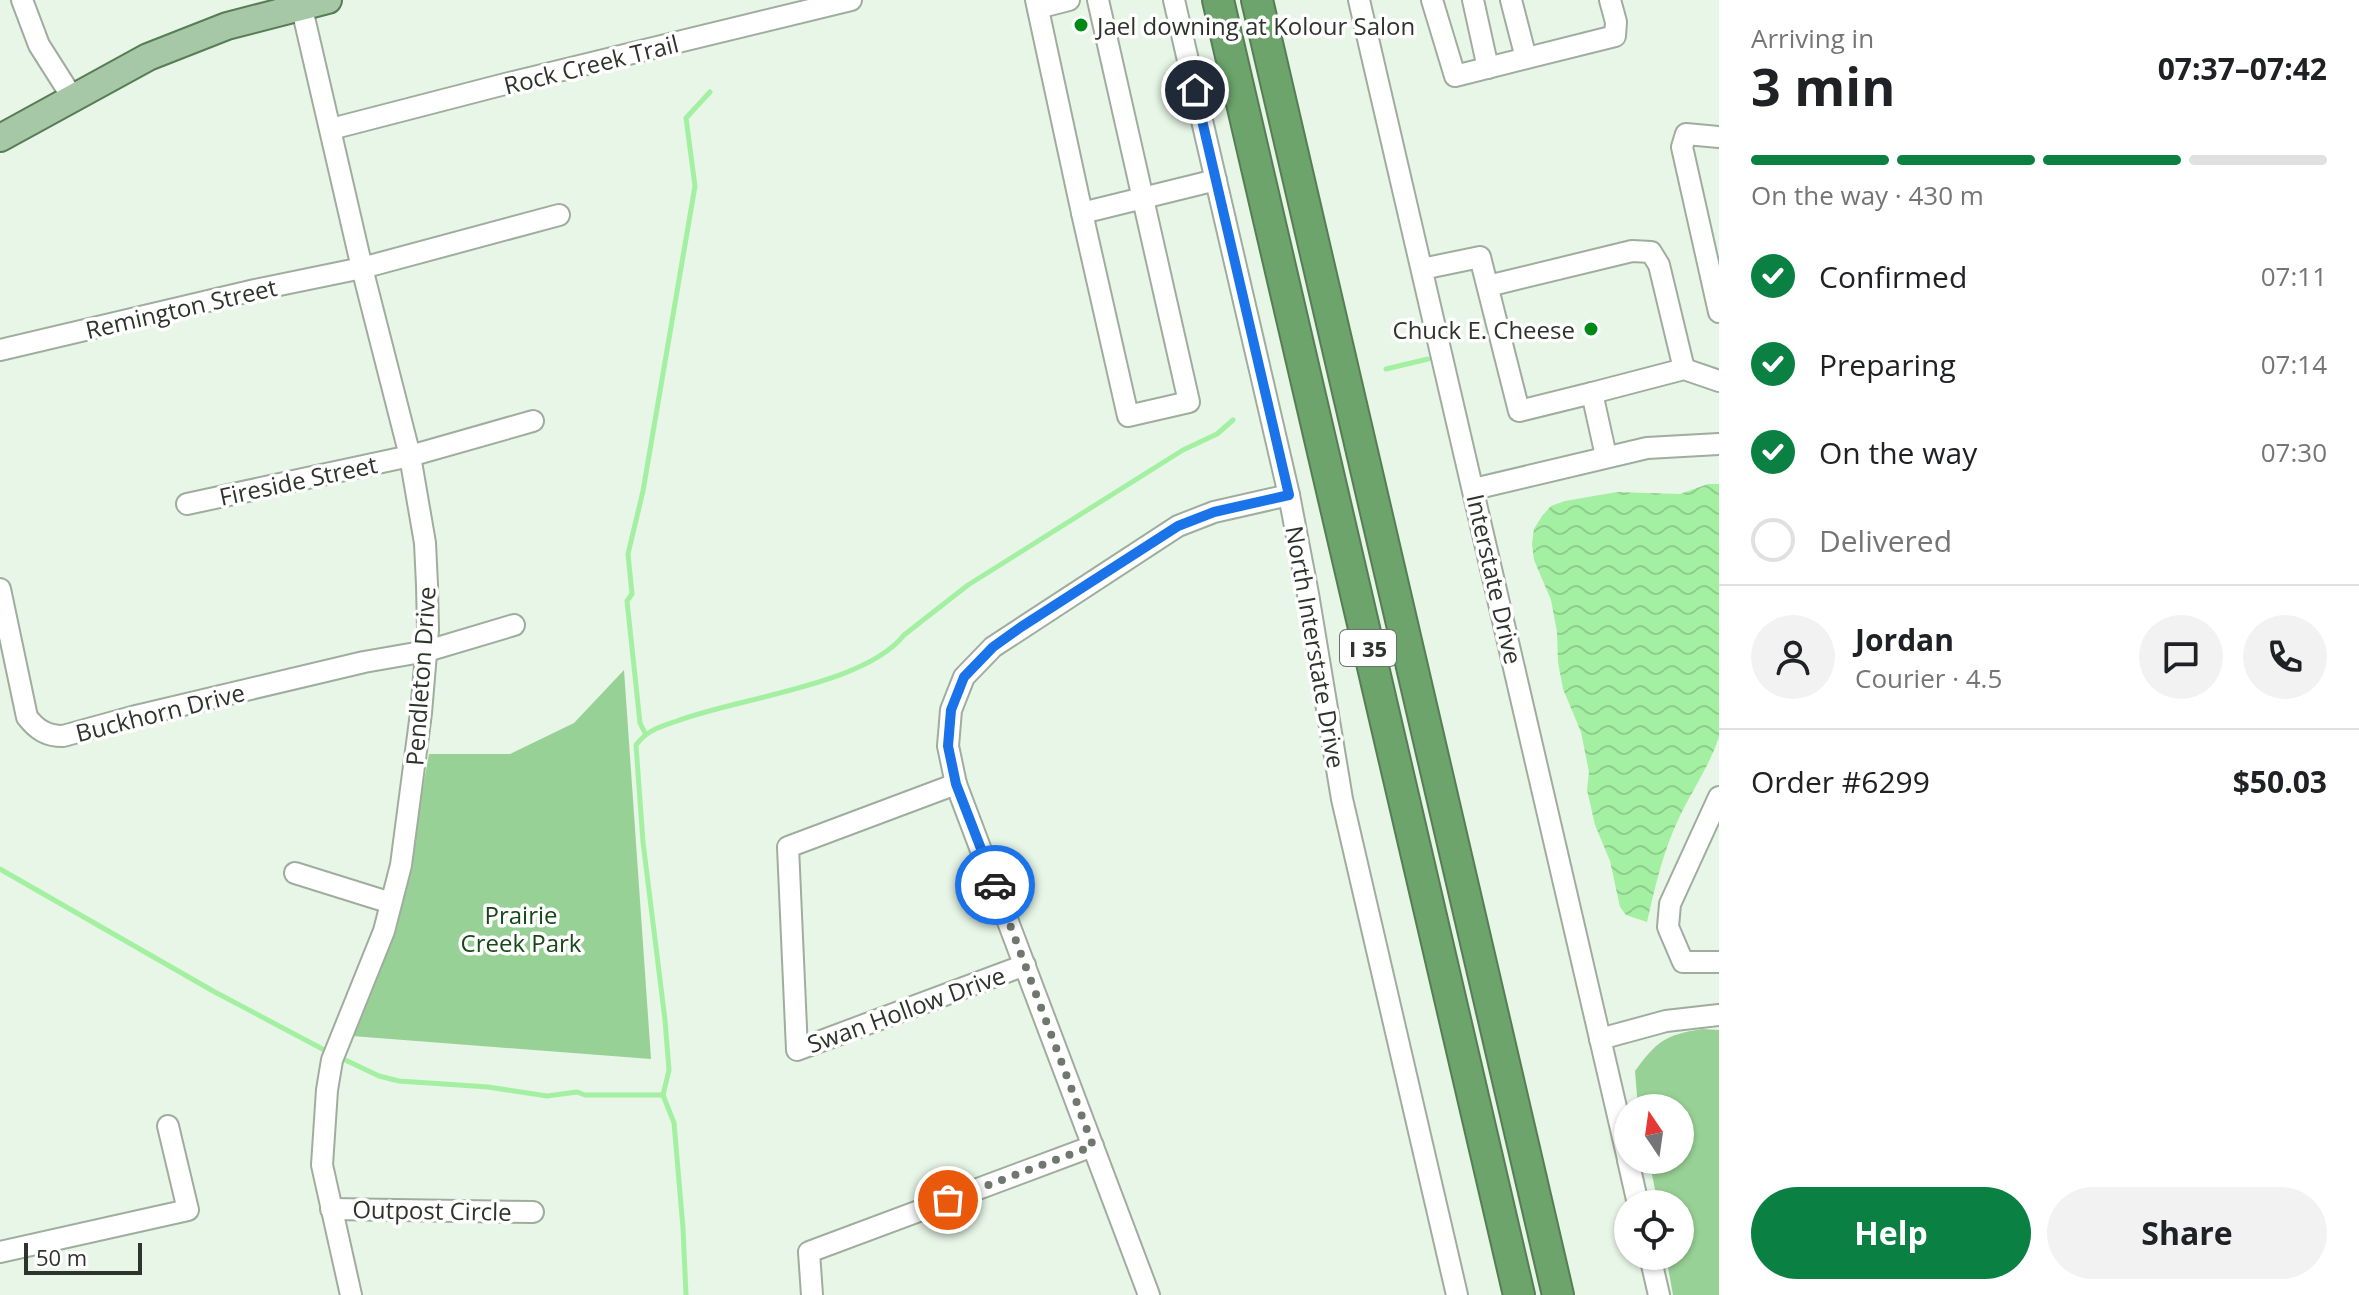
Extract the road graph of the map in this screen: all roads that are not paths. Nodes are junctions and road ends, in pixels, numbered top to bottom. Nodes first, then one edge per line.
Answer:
1 (22, 0) edge
2 (328, 0) edge
3 (851, 0) edge
4 (1069, 0) edge
5 (1098, 0) edge
6 (1174, 0) edge
7 (1218, 0) edge
8 (1257, 0) edge
9 (1359, 0) edge
10 (1432, 0) edge
11 (1473, 0) edge
12 (1511, 0) edge
13 (1610, 0) edge
14 (301, 3) edge
15 (1037, 4) edge
16 (1526, 58) junction
17 (1488, 68) junction
18 (72, 97) junction
19 (331, 129) junction
20 (1719, 137) edge
21 (0, 138) edge
22 (1216, 180) junction
23 (1145, 197) junction
24 (1082, 213) junction
25 (559, 215) dead end
26 (362, 268) junction
27 (1422, 269) junction
28 (1488, 286) junction
29 (1719, 312) edge
30 (0, 350) edge
31 (1684, 369) junction
32 (1719, 381) edge
33 (1592, 393) junction
34 (533, 421) dead end
35 (1719, 444) edge
36 (410, 456) junction
37 (1606, 456) junction
38 (1474, 489) junction
39 (1289, 495) junction
40 (187, 504) dead end
41 (0, 589) edge
42 (514, 625) dead end
43 (427, 651) junction
44 (956, 784) junction
45 (1719, 797) edge
46 (295, 873) dead end
47 (391, 903) junction
48 (1719, 962) edge
49 (1025, 965) junction
50 (1719, 1015) edge
51 (1600, 1039) junction
52 (1614, 1100) edge
53 (168, 1126) dead end
54 (1093, 1146) junction
55 (331, 1209) junction
56 (533, 1212) dead end
57 (0, 1252) edge
58 (1653, 1270) edge
59 (351, 1295) edge
60 (812, 1295) edge
61 (1149, 1295) edge
62 (1457, 1295) edge
63 (1519, 1295) edge
64 (1558, 1295) edge
65 (1659, 1295) edge

1 - 18 street
2 - 14 main road
3 - 19 street, Rock Creek Trail
4 - 15 street
5 - 23 street
6 - 22 street, North Interstate Drive
7 - 63 highway, I 35
8 - 64 highway, I 35
9 - 27 street, Interstate Drive
10 - 17 street
11 - 17 street
12 - 16 street
13 - 16 street
14 - 18 main road
14 - 19 street, Pendleton Drive
15 - 24 street
16 - 17 street
18 - 21 main road
19 - 26 street, Pendleton Drive
20 - 29 street
22 - 23 street
22 - 39 street, North Interstate Drive
23 - 24 street
23 - 24 street
25 - 26 street, Remington Street
26 - 30 street, Remington Street
26 - 36 street, Pendleton Drive
27 - 28 street
27 - 38 street, Interstate Drive
28 - 31 street
28 - 33 street
31 - 32 street
31 - 33 street
33 - 37 street
34 - 36 street, Fireside Street
35 - 37 street
36 - 40 street, Fireside Street
36 - 43 street, Pendleton Drive
37 - 38 street
38 - 51 street, Interstate Drive
39 - 44 street
39 - 62 street, North Interstate Drive
41 - 43 street, Buckhorn Drive
42 - 43 street, Buckhorn Drive
43 - 47 street, Pendleton Drive
44 - 49 street
44 - 49 street, Swan Hollow Drive
45 - 48 street
46 - 47 street
47 - 55 street, Pendleton Drive
49 - 54 street
50 - 51 street
51 - 52 street, Interstate Drive
53 - 57 street
54 - 60 street
54 - 61 street
55 - 56 street, Outpost Circle
55 - 59 street, Pendleton Drive
58 - 65 street

